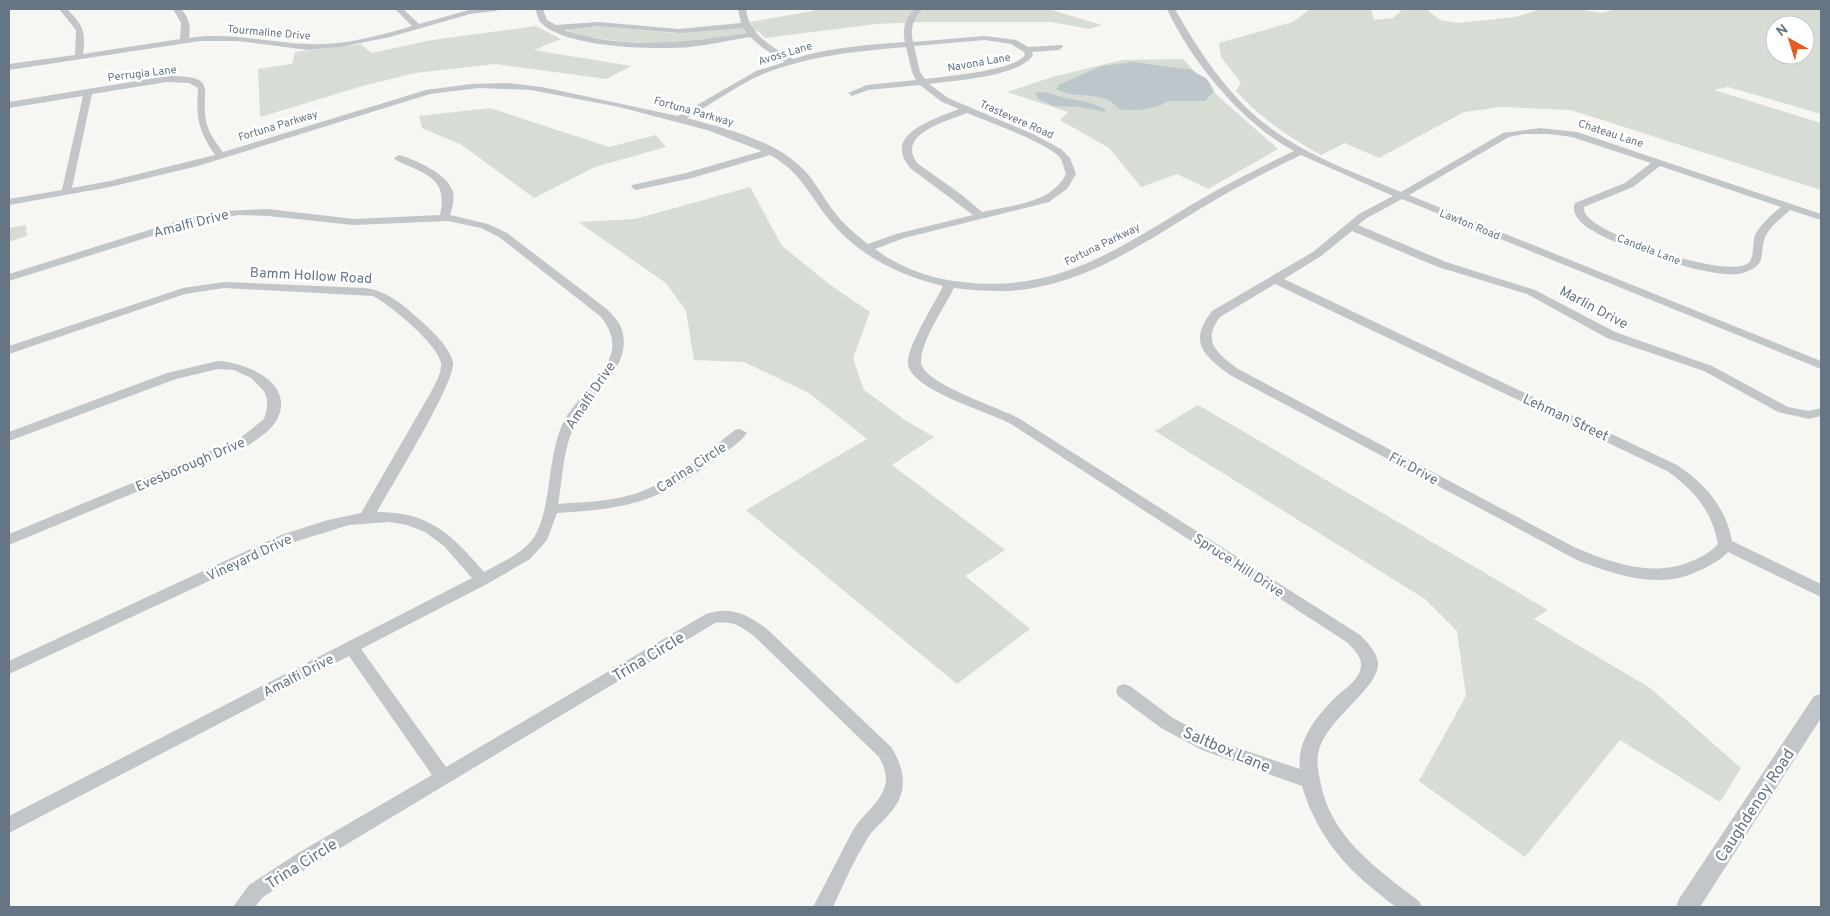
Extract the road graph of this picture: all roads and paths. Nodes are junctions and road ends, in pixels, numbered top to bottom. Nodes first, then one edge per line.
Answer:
1 (63, 9) edge
2 (177, 9) edge
3 (399, 9) edge
4 (496, 9) edge
5 (539, 9) edge
6 (742, 9) edge
7 (918, 9) edge
8 (1171, 9) edge
9 (746, 25) junction
10 (417, 27) junction
11 (553, 28) junction
12 (753, 34) junction
13 (184, 40) junction
14 (909, 44) junction
15 (1060, 47) dead end
16 (1027, 50) junction
17 (79, 56) junction
18 (790, 61) junction
19 (9, 67) edge
20 (922, 82) junction
21 (88, 92) junction
22 (852, 93) dead end
23 (9, 105) edge
24 (966, 110) junction
25 (679, 118) junction
26 (1302, 150) junction
27 (772, 151) junction
28 (222, 156) junction
29 (399, 158) dead end
30 (1659, 162) junction
31 (636, 187) dead end
32 (66, 193) junction
33 (1400, 195) junction
34 (9, 202) edge
35 (1788, 206) junction
36 (445, 216) junction
37 (980, 216) junction
38 (1821, 217) edge
39 (1350, 226) junction
40 (865, 249) junction
41 (9, 278) edge
42 (1275, 279) junction
43 (950, 284) junction
44 (9, 350) edge
45 (1821, 365) edge
46 (1821, 412) edge
47 (740, 434) dead end
48 (9, 437) edge
49 (551, 509) junction
50 (367, 516) junction
51 (9, 540) edge
52 (1725, 544) junction
53 (482, 580) junction
54 (1821, 591) edge
55 (351, 647) junction
56 (9, 668) edge
57 (1124, 691) dead end
58 (1821, 702) edge
59 (444, 778) junction
60 (1311, 781) junction
61 (9, 825) edge
62 (243, 907) edge
63 (823, 907) edge
64 (1412, 907) edge
65 (1687, 907) edge

1 - 17 street
2 - 13 street
3 - 10 street
4 - 10 street, Tourmaline Drive
5 - 11 street
6 - 9 street
7 - 14 street
8 - 26 street, Lawton Road
9 - 11 street
9 - 12 street
10 - 13 street, Tourmaline Drive
11 - 12 street
12 - 18 street
13 - 17 street, Tourmaline Drive
14 - 16 street, Navona Lane
14 - 18 street, Avoss Lane
14 - 20 street
15 - 16 street
16 - 20 street, Navona Lane
17 - 19 street, Tourmaline Drive
18 - 25 street, Avoss Lane
20 - 22 street
20 - 24 street, Trastevere Road
21 - 23 street, Perrugia Lane
21 - 28 street, Perrugia Lane
21 - 32 street
24 - 37 street
24 - 37 street, Trastevere Road
25 - 27 street, Fortuna Parkway
25 - 28 street, Fortuna Parkway
26 - 33 street, Lawton Road
26 - 43 street, Fortuna Parkway
27 - 31 street
27 - 40 street, Fortuna Parkway
28 - 32 street, Fortuna Parkway
29 - 36 street
30 - 33 street, Chateau Lane
30 - 35 street, Chateau Lane
30 - 35 street, Candela Lane
32 - 34 street, Fortuna Parkway
33 - 39 street, Chateau Lane
33 - 45 street, Lawton Road
35 - 38 street, Chateau Lane
36 - 41 street, Amalfi Drive
36 - 49 street, Amalfi Drive
37 - 40 street, Trastevere Road
39 - 42 street, Chateau Lane
39 - 46 street, Marlin Drive
40 - 43 street, Fortuna Parkway
42 - 52 street, Lehman Street
42 - 52 street, Fir Drive
43 - 60 street, Spruce Hill Drive
44 - 50 street, Bamm Hollow Road
47 - 49 street, Carina Circle
48 - 51 street, Evesborough Drive
49 - 53 street, Amalfi Drive
50 - 53 street, Vineyard Drive
50 - 56 street, Vineyard Drive
52 - 54 street
53 - 55 street, Amalfi Drive
55 - 59 street
55 - 61 street, Amalfi Drive
57 - 60 street, Saltbox Lane
58 - 65 street, Caughdenoy Road
59 - 62 street, Trina Circle
59 - 63 street, Trina Circle
60 - 64 street, Spruce Hill Drive

